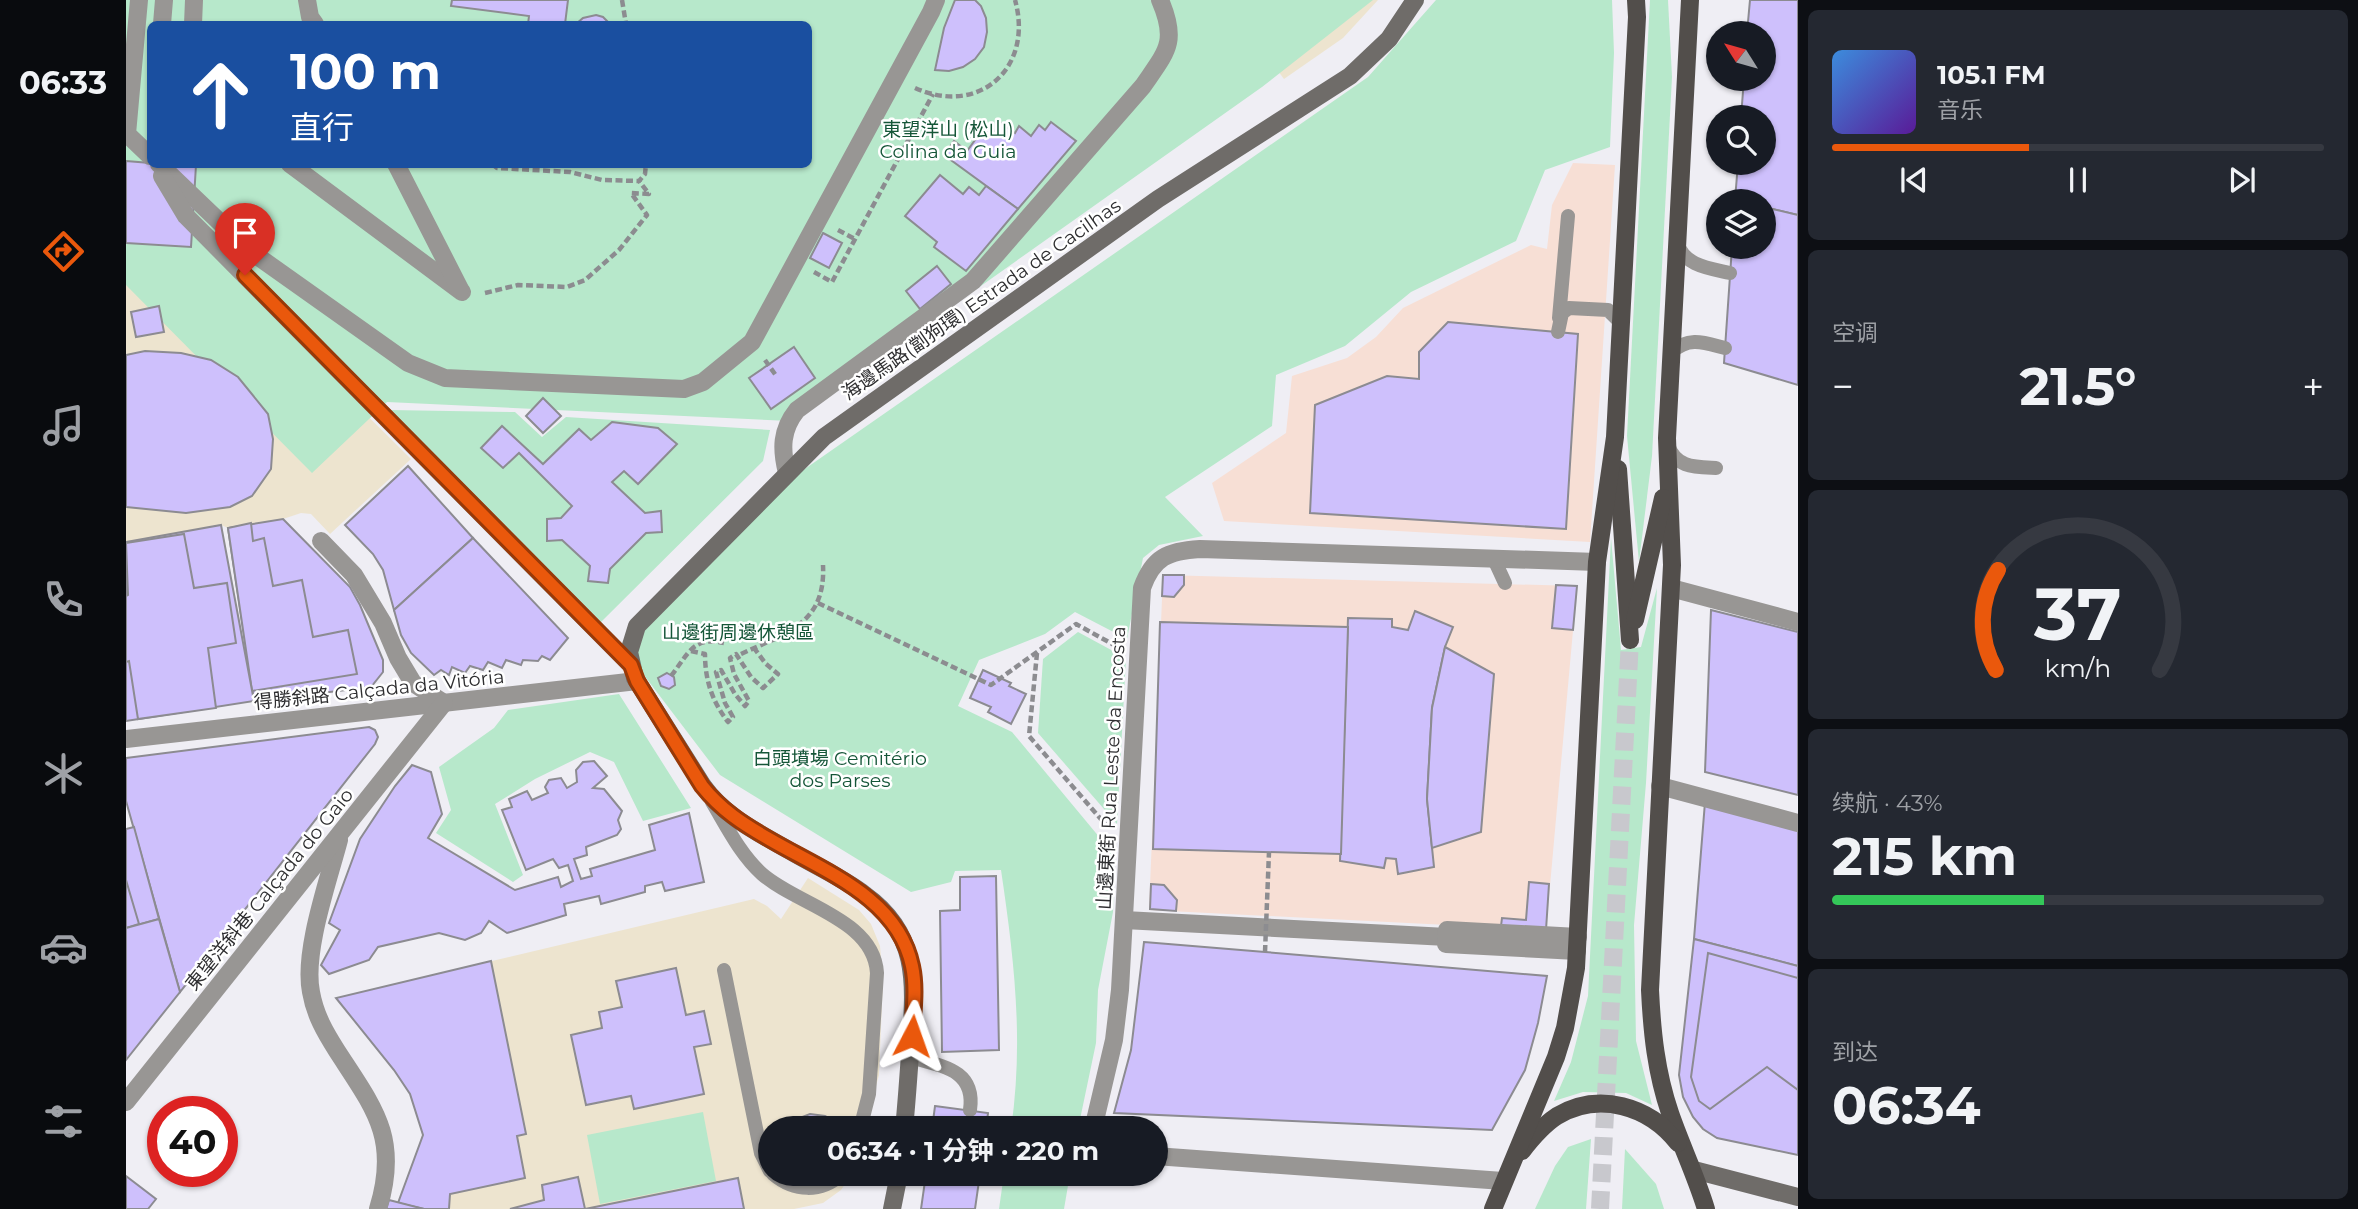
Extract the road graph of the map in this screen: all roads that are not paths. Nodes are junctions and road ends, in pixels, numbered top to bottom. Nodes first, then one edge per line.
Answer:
1 (139, 0) edge
2 (164, 0) edge
3 (194, 0) edge
4 (307, 0) edge
5 (936, 0) edge
6 (1160, 0) edge
7 (1415, 0) edge
8 (1636, 0) edge
9 (1679, 0) edge
10 (1690, 0) edge
11 (162, 21) edge
12 (192, 21) edge
13 (313, 21) edge
14 (1686, 72) junction
15 (147, 153) edge
16 (159, 168) edge
17 (161, 168) edge
18 (295, 168) edge
19 (398, 168) edge
20 (1568, 216) dead end
21 (1677, 243) junction
22 (1730, 273) dead end
23 (1562, 295) junction
24 (1573, 308) junction
25 (1618, 311) junction
26 (1725, 348) dead end
27 (1672, 352) junction
28 (1615, 437) junction
29 (1667, 440) junction
30 (1694, 467) junction
31 (1716, 468) dead end
32 (787, 473) junction
33 (1669, 483) junction
34 (321, 541) dead end
35 (1493, 558) junction
36 (1597, 562) junction
37 (1505, 583) dead end
38 (1671, 588) junction
39 (1798, 622) edge
40 (634, 673) junction
41 (444, 703) junction
42 (126, 739) edge
43 (702, 786) junction
44 (1660, 786) junction
45 (1798, 822) edge
46 (340, 833) junction
47 (1124, 920) junction
48 (1578, 944) junction
49 (724, 970) dead end
50 (910, 1057) junction
51 (126, 1102) edge
52 (970, 1110) dead end
53 (863, 1116) edge
54 (905, 1116) edge
55 (1096, 1116) edge
56 (758, 1138) edge
57 (1168, 1157) edge
58 (1691, 1162) junction
59 (1506, 1174) junction
60 (791, 1186) edge
61 (818, 1186) edge
62 (897, 1186) edge
63 (1798, 1197) edge
64 (378, 1209) edge
65 (892, 1209) edge
66 (1493, 1209) edge
67 (1706, 1209) edge

1 - 15 street
2 - 11 street
3 - 12 street
4 - 13 street
5 - 17 street
6 - 32 street
7 - 32 street, 海邊馬路(劏狗環) Estrada de Cacilhas
8 - 25 main road
9 - 14 main road
10 - 14 main road
14 - 21 main road
16 - 40 street
18 - 19 street
20 - 23 lane
21 - 22 lane
21 - 27 main road
23 - 24 lane
23 - 24 lane
24 - 25 lane
25 - 28 main road
26 - 27 lane
27 - 29 main road
28 - 33 main road
28 - 36 main road
29 - 30 lane
29 - 33 main road
30 - 31 lane
30 - 33 lane
32 - 40 street, 海邊馬路(劏狗環) Estrada de Cacilhas
33 - 38 main road
34 - 41 street
35 - 36 street
35 - 37 lane
35 - 47 street, 山邊東街 Rua Leste da Encosta
36 - 48 main road
38 - 39 street
38 - 44 main road
40 - 41 street, 得勝斜路 Calçada da Vitória
40 - 43 street
41 - 42 street, 得勝斜路 Calçada da Vitória
41 - 46 street, 東望洋斜巷 Calçada do Gaio
43 - 50 street
43 - 53 lane
44 - 45 street
44 - 58 main road
46 - 51 street, 東望洋斜巷 Calçada do Gaio
46 - 64 street
47 - 48 street
47 - 55 street, 山邊東街 Rua Leste da Encosta
48 - 59 main road
49 - 56 lane
50 - 52 lane
50 - 54 street
57 - 59 street
58 - 59 main road
58 - 63 street
58 - 67 main road
59 - 66 main road
60 - 61 lane
62 - 65 street

